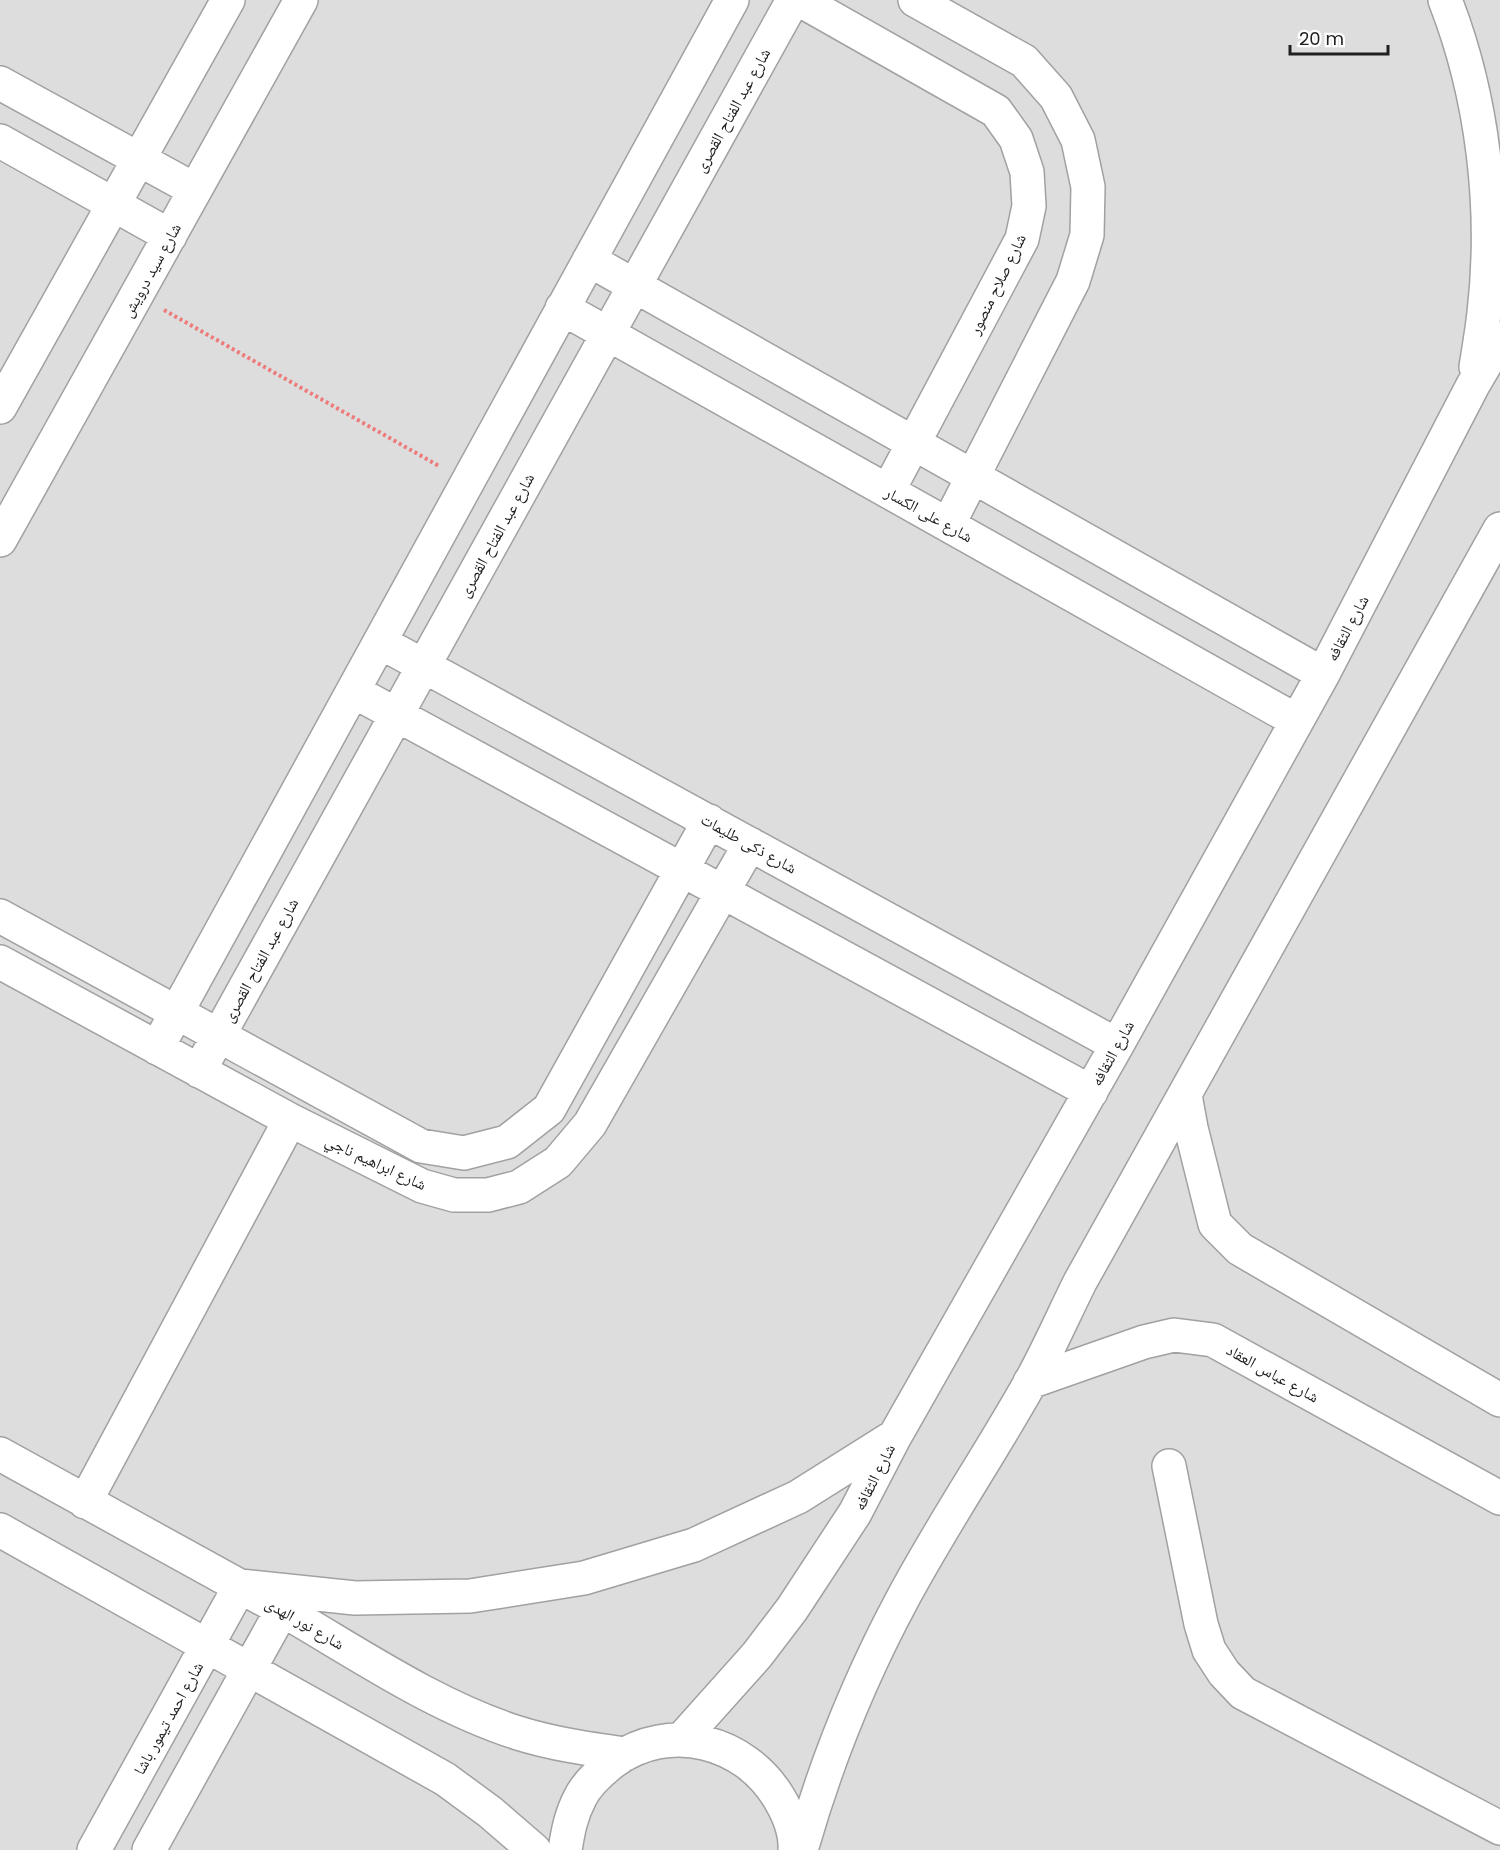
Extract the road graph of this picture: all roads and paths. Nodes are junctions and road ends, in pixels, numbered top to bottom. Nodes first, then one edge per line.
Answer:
1 (228, 0) edge
2 (301, 0) edge
3 (732, 0) edge
4 (793, 0) edge
5 (800, 0) edge
6 (915, 0) edge
7 (1445, 0) edge
8 (954, 10) edge
9 (0, 83) edge
10 (0, 141) edge
11 (139, 159) junction
12 (195, 190) junction
13 (113, 204) junction
14 (170, 236) junction
15 (589, 260) junction
16 (634, 286) junction
17 (137, 295) junction
18 (562, 308) junction
19 (608, 334) junction
20 (1500, 339) edge
21 (1473, 385) junction
22 (0, 407) edge
23 (914, 443) junction
24 (973, 477) junction
25 (467, 482) junction
26 (888, 491) junction
27 (948, 525) junction
28 (1500, 529) edge
29 (0, 540) edge
30 (380, 642) junction
31 (424, 666) junction
32 (1323, 674) junction
33 (353, 691) junction
34 (397, 715) junction
35 (1297, 721) junction
36 (708, 821) junction
37 (750, 844) junction
38 (683, 870) junction
39 (723, 892) junction
40 (0, 916) edge
41 (0, 962) edge
42 (177, 1012) junction
43 (219, 1035) junction
44 (1117, 1045) junction
45 (158, 1048) junction
46 (199, 1071) junction
47 (1090, 1092) junction
48 (1185, 1095) junction
49 (290, 1120) junction
50 (507, 1143) junction
51 (519, 1187) junction
52 (1030, 1382) junction
53 (1500, 1400) edge
54 (895, 1436) junction
55 (0, 1454) edge
56 (1168, 1466) dead end
57 (1500, 1498) edge
58 (85, 1502) junction
59 (0, 1530) edge
60 (240, 1587) junction
61 (282, 1610) junction
62 (208, 1646) junction
63 (249, 1669) junction
64 (681, 1740) junction
65 (625, 1754) junction
66 (1500, 1828) edge
67 (94, 1850) edge
68 (148, 1850) edge
69 (534, 1850) edge
70 (566, 1850) edge
71 (795, 1850) edge
72 (801, 1850) edge

1 - 11 street
2 - 12 street, شارع سيد درويش
3 - 15 street
4 - 16 street, شارع عبد الفتاح القصرى
5 - 23 street, شارع صلاح منصور
6 - 8 street
7 - 21 street
8 - 24 street
9 - 11 street
10 - 13 street
11 - 12 street
11 - 13 street
12 - 14 street, شارع سيد درويش
13 - 14 street
13 - 22 street
14 - 17 street, شارع سيد درويش
15 - 16 street
15 - 18 street
16 - 19 street, شارع عبد الفتاح القصرى
16 - 23 street
17 - 25 path
17 - 29 street, شارع سيد درويش
18 - 19 street, شارع على الكسار
18 - 25 street
19 - 26 street, شارع على الكسار
19 - 31 street, شارع عبد الفتاح القصرى
20 - 21 street, شارع الثقافه
21 - 32 street, شارع الثقافه
23 - 24 street
23 - 26 street, شارع صلاح منصور
24 - 27 street
24 - 32 street
25 - 30 street
26 - 27 street, شارع على الكسار
27 - 35 street, شارع على الكسار
28 - 48 street
30 - 31 street, شارع ذكى طليمات
30 - 33 street
31 - 34 street, شارع عبد الفتاح القصرى
31 - 36 street, شارع ذكى طليمات
32 - 35 street, شارع الثقافه
33 - 34 street
33 - 42 street
34 - 38 street
34 - 43 street, شارع عبد الفتاح القصرى
35 - 44 street, شارع الثقافه
36 - 37 street, شارع ذكى طليمات
36 - 38 street, شارع ابراهيم ناجي
37 - 39 street, شارع ابراهيم ناجي
37 - 44 street, شارع ذكى طليمات
38 - 39 street
38 - 50 street, شارع ابراهيم ناجي
39 - 47 street
39 - 51 street, شارع ابراهيم ناجي
40 - 42 street, شارع ابراهيم ناجي
41 - 45 street, شارع ابراهيم ناجي
42 - 43 street, شارع ابراهيم ناجي
42 - 45 street
43 - 46 street, شارع عبد الفتاح القصرى
43 - 50 street, شارع ابراهيم ناجي
44 - 47 street, شارع الثقافه
45 - 46 street, شارع ابراهيم ناجي
46 - 49 street, شارع ابراهيم ناجي
47 - 54 street, شارع الثقافه
48 - 52 street
48 - 53 street
49 - 51 street, شارع ابراهيم ناجي
49 - 58 street
50 - 51 street
52 - 57 street, شارع عباس العقاد
52 - 72 street
54 - 60 street
54 - 64 street, شارع الثقافه
55 - 58 street, شارع نور الهدى
56 - 66 street
58 - 60 street, شارع نور الهدى
59 - 62 street
60 - 61 street, شارع نور الهدى
60 - 62 street, شارع احمد تيمور باشا
61 - 63 street
61 - 65 street, شارع نور الهدى
62 - 63 street
62 - 67 street, شارع احمد تيمور باشا
63 - 68 street
63 - 69 street
64 - 65 street
64 - 71 street
65 - 70 street

